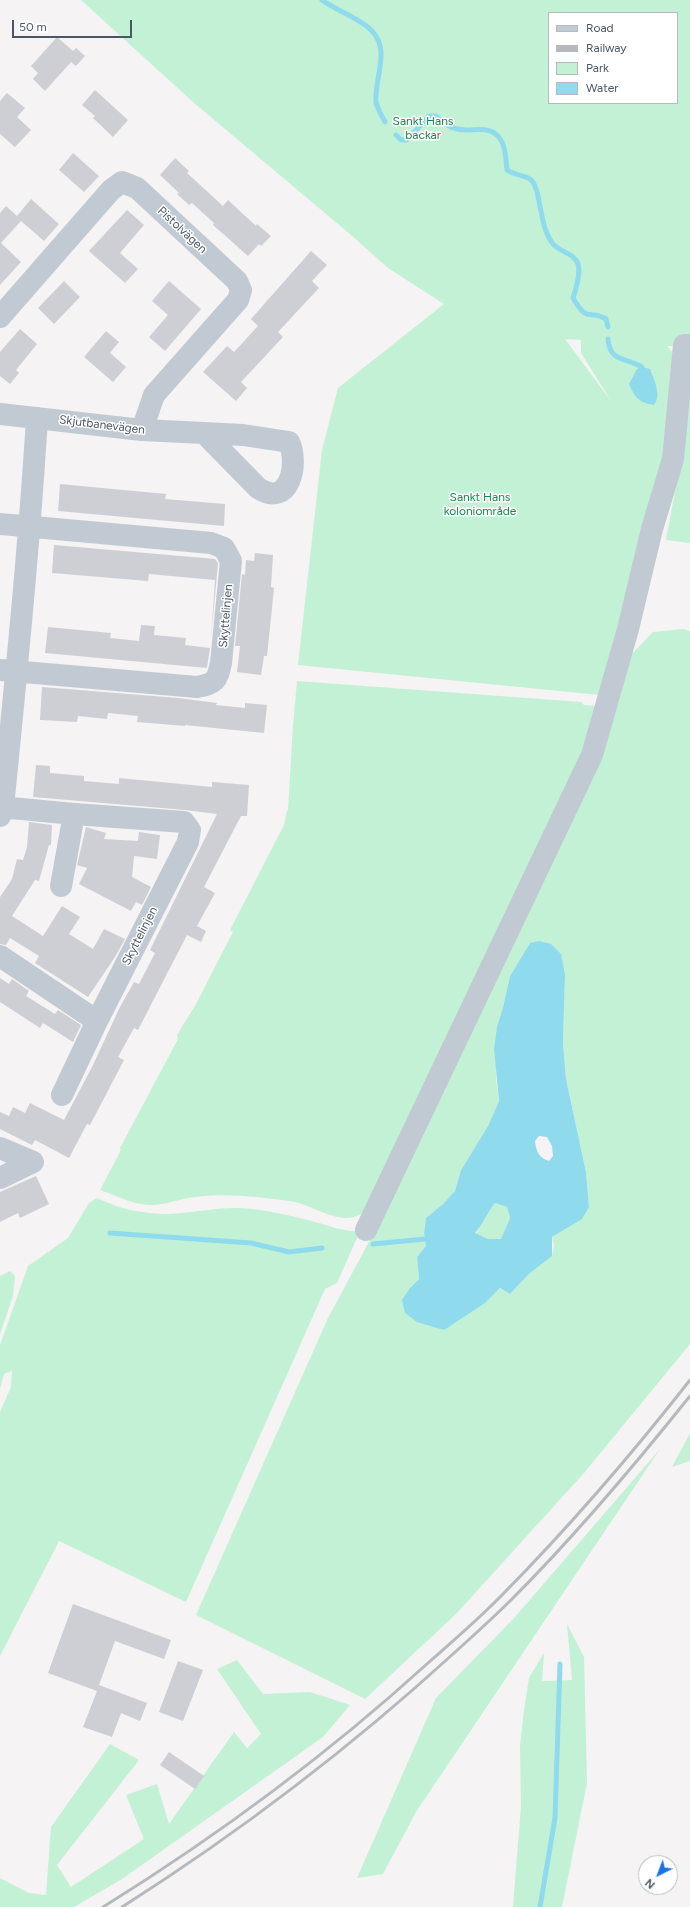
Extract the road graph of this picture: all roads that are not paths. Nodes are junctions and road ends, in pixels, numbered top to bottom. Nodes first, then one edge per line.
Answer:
1 (0, 317) edge
2 (687, 345) edge
3 (0, 414) edge
4 (38, 418) junction
5 (142, 430) junction
6 (204, 433) dead end
7 (0, 524) edge
8 (30, 526) junction
9 (8, 670) edge
10 (1, 810) edge
11 (74, 814) junction
12 (61, 886) dead end
13 (0, 956) edge
14 (97, 1021) junction
15 (62, 1095) dead end
16 (0, 1148) edge
17 (0, 1178) edge
18 (366, 1230) dead end

1 - 5 street, Pistolvägen
2 - 18 street
3 - 4 street, Skjutbanevägen
4 - 5 street, Skjutbanevägen
4 - 8 street, Skyttelinjen
5 - 6 street, Skjutbanevägen
7 - 8 street, Skyttelinjen
8 - 9 street, Skyttelinjen
8 - 9 street, Skyttelinjen
9 - 10 street, Skyttelinjen
10 - 11 street, Skyttelinjen
11 - 12 street
11 - 14 street, Skyttelinjen
13 - 14 street
14 - 15 street, Skyttelinjen
16 - 17 street

